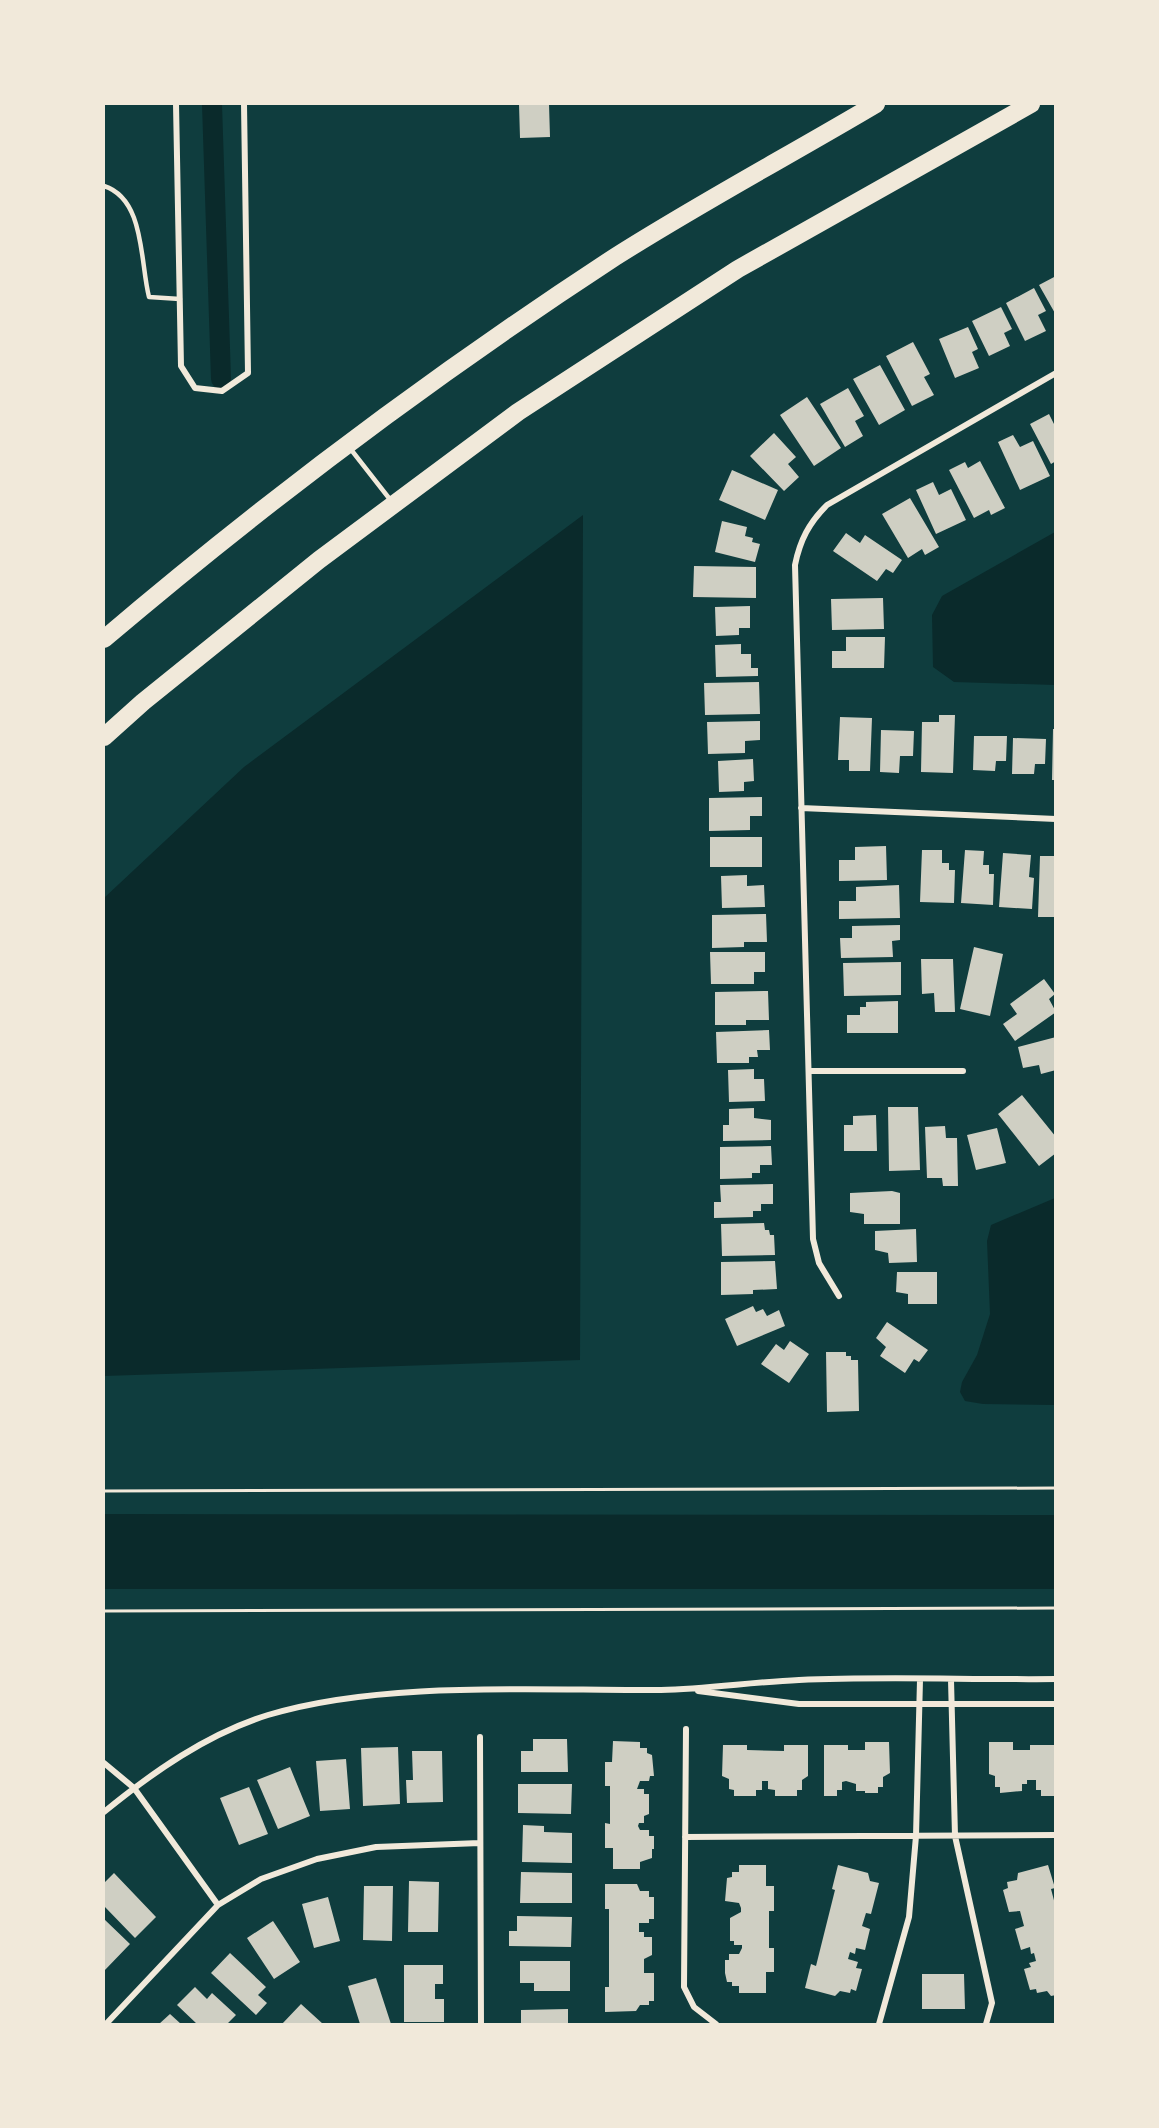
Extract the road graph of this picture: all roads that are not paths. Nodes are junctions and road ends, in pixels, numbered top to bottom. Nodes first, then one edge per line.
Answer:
1 (176, 104) edge
2 (244, 104) edge
3 (876, 104) edge
4 (1030, 104) edge
5 (104, 186) edge
6 (180, 298) junction
7 (1056, 373) edge
8 (348, 446) junction
9 (394, 504) junction
10 (104, 639) edge
11 (104, 737) edge
12 (801, 808) junction
13 (1056, 819) edge
14 (809, 1071) junction
15 (963, 1071) dead end
16 (839, 1296) dead end
17 (1056, 1679) edge
18 (920, 1680) junction
19 (951, 1680) junction
20 (686, 1690) junction
21 (1056, 1704) edge
22 (920, 1705) junction
23 (951, 1705) junction
24 (686, 1730) dead end
25 (480, 1737) dead end
26 (104, 1763) edge
27 (134, 1788) junction
28 (104, 1812) edge
29 (1056, 1835) edge
30 (916, 1836) junction
31 (955, 1836) junction
32 (686, 1837) junction
33 (480, 1843) junction
34 (218, 1905) junction
35 (106, 2025) edge
36 (481, 2025) edge
37 (716, 2025) edge
38 (879, 2025) edge
39 (986, 2025) edge

1 - 6 street
2 - 6 street
3 - 8 highway
4 - 9 highway
5 - 6 lane
7 - 12 street
8 - 9 lane
8 - 10 highway
9 - 11 highway
12 - 13 street
12 - 14 street
14 - 15 street
14 - 16 street
17 - 19 street
18 - 19 street
18 - 20 street
18 - 22 street
19 - 23 street
20 - 22 street
20 - 27 street
21 - 23 street
22 - 23 street
22 - 30 street
23 - 31 street
24 - 32 street
25 - 33 street
26 - 27 street
27 - 28 street
27 - 34 street
29 - 31 street
30 - 31 street
30 - 32 street
30 - 38 street
31 - 39 street
32 - 37 street
33 - 34 street
33 - 36 street
34 - 35 street

